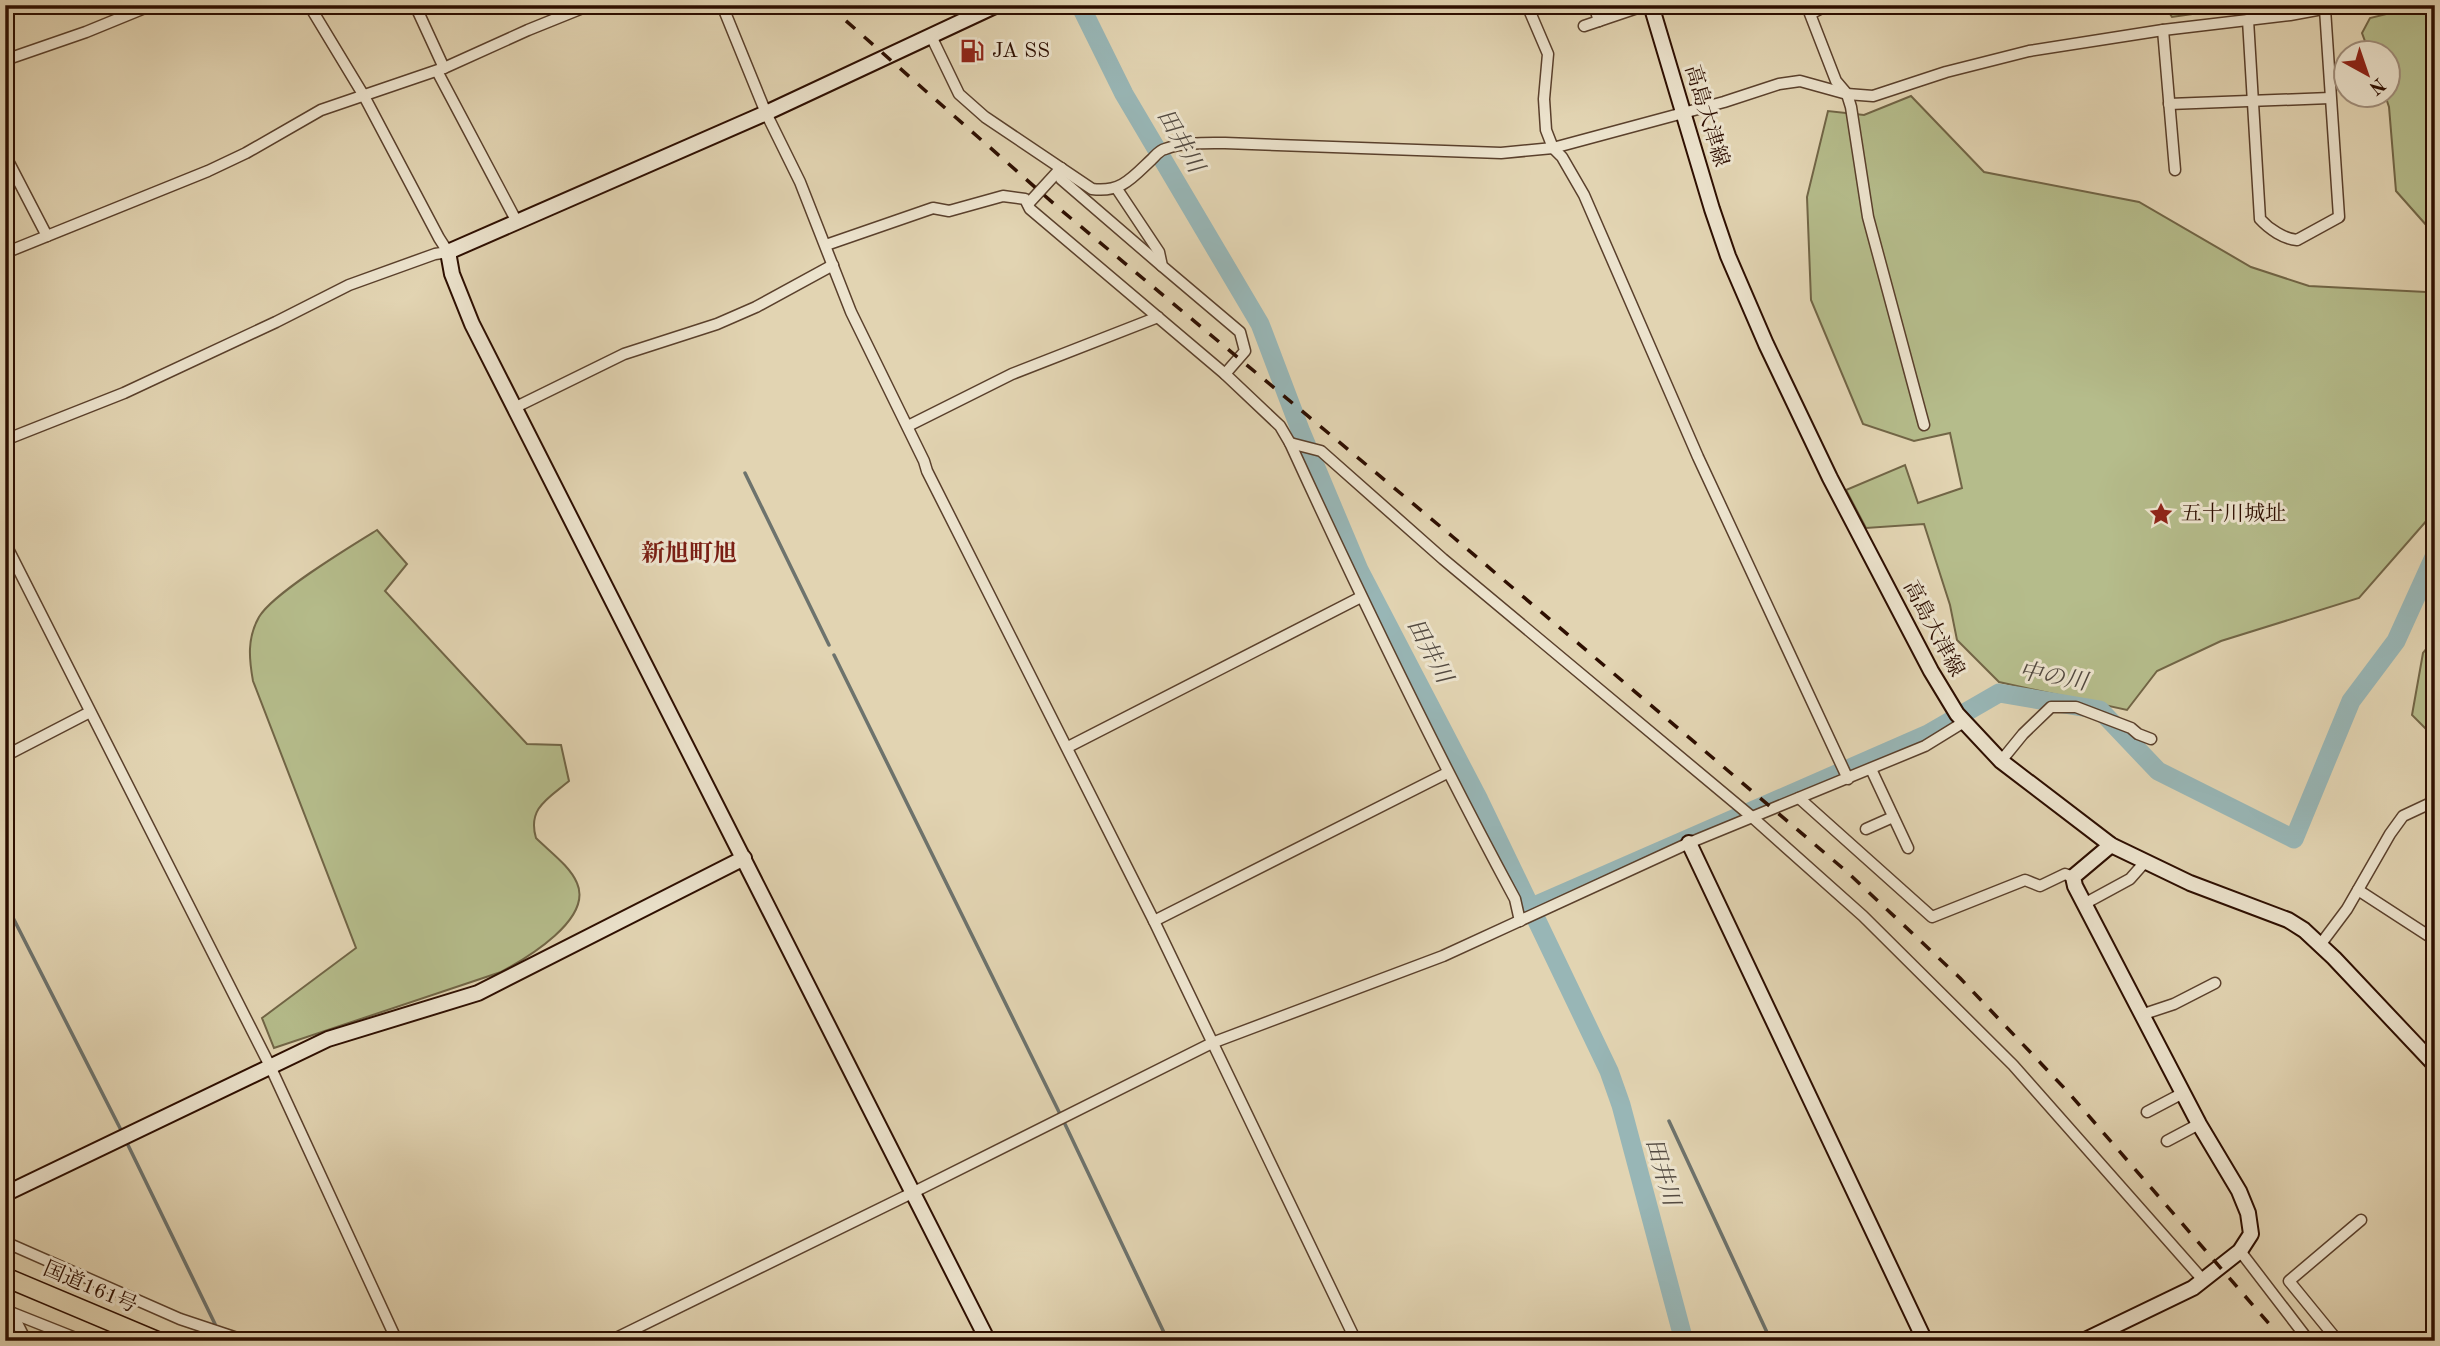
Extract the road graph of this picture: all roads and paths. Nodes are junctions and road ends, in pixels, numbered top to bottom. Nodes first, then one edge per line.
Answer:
1 (152, 5) edge
2 (309, 5) edge
3 (415, 5) edge
4 (590, 5) edge
5 (722, 5) edge
6 (997, 5) edge
7 (1527, 5) edge
8 (1594, 5) edge
9 (1649, 5) edge
10 (2344, 5) edge
11 (1822, 6) edge
12 (2325, 9) junction
13 (1600, 20) junction
14 (2248, 20) junction
15 (1584, 26) dead end
16 (2163, 30) junction
17 (931, 36) junction
18 (5, 60) edge
19 (440, 69) junction
20 (1847, 94) junction
21 (365, 96) junction
22 (2330, 98) junction
23 (2253, 99) junction
24 (2169, 104) junction
25 (1683, 112) junction
26 (766, 113) junction
27 (1553, 148) junction
28 (5, 155) edge
29 (1061, 168) junction
30 (2175, 170) dead end
31 (1117, 189) junction
32 (1028, 204) junction
33 (517, 222) junction
34 (47, 236) junction
35 (826, 245) junction
36 (448, 252) junction
37 (5, 253) edge
38 (833, 265) junction
39 (1162, 266) junction
40 (1158, 317) junction
41 (1225, 374) junction
42 (514, 408) junction
43 (1924, 425) dead end
44 (908, 426) junction
45 (5, 440) edge
46 (1294, 444) junction
47 (5, 543) edge
48 (1361, 597) junction
49 (90, 712) junction
50 (1961, 719) junction
51 (2151, 739) dead end
52 (1068, 747) junction
53 (5, 756) edge
54 (2001, 761) junction
55 (1871, 769) junction
56 (1447, 773) junction
57 (1847, 779) junction
58 (1799, 798) junction
59 (2435, 801) edge
60 (1752, 817) junction
61 (1893, 817) junction
62 (1866, 830) dead end
63 (1689, 843) junction
64 (2111, 845) junction
65 (1908, 848) dead end
66 (744, 858) junction
67 (2144, 862) junction
68 (2073, 877) junction
69 (2358, 890) junction
70 (2084, 904) junction
71 (1154, 921) junction
72 (1520, 921) junction
73 (2435, 940) edge
74 (2320, 945) junction
75 (2215, 982) dead end
76 (2141, 1015) junction
77 (1212, 1043) junction
78 (2435, 1065) edge
79 (270, 1066) junction
80 (2183, 1093) junction
81 (2147, 1112) dead end
82 (2199, 1124) junction
83 (2166, 1141) dead end
84 (914, 1192) junction
85 (5, 1194) edge
86 (2361, 1220) dead end
87 (5, 1242) edge
88 (2240, 1251) junction
89 (5, 1277) edge
90 (2203, 1280) junction
91 (9, 1311) edge
92 (26, 1341) edge
93 (83, 1341) edge
94 (157, 1341) edge
95 (246, 1341) edge
96 (397, 1341) edge
97 (610, 1341) edge
98 (988, 1341) edge
99 (1356, 1341) edge
100 (1925, 1341) edge
101 (2083, 1341) edge
102 (2309, 1341) edge
103 (2338, 1341) edge

1 - 18 street
2 - 21 street
3 - 19 street
4 - 19 street
5 - 26 street
6 - 17 street
7 - 27 street
8 - 13 street
9 - 13 street
9 - 25 street, 高島大津線
10 - 12 street
11 - 20 street
12 - 14 street
12 - 22 street
13 - 15 street
14 - 16 street
14 - 23 street
16 - 20 street
16 - 24 street
17 - 26 street
17 - 29 street
19 - 21 street
19 - 33 street
20 - 25 street
20 - 43 street
21 - 34 street
21 - 36 street
22 - 23 street
22 - 23 street
23 - 24 street
24 - 30 street
25 - 27 street
25 - 50 street, 高島大津線
26 - 33 street
26 - 35 street
27 - 31 street
27 - 57 street
28 - 34 street
29 - 31 street
29 - 32 street
29 - 39 street
31 - 39 street
32 - 35 street
32 - 40 street
33 - 36 street
34 - 37 street
35 - 38 street
36 - 42 street
36 - 45 street
38 - 42 street
38 - 44 street
39 - 41 street
40 - 41 street
40 - 44 street
41 - 46 street
42 - 66 street
44 - 52 street
46 - 48 street
46 - 60 street
47 - 49 street
48 - 52 street
48 - 56 street
49 - 53 street
49 - 79 street
50 - 54 street, 高島大津線
50 - 55 street
51 - 54 street
52 - 71 street
54 - 64 street, 高島大津線
55 - 57 street
55 - 61 street
56 - 71 street
56 - 72 street
57 - 58 street
58 - 60 street
58 - 68 street
59 - 69 street
60 - 63 street
60 - 90 street
61 - 62 street
61 - 65 street
63 - 72 street
63 - 100 street
64 - 67 street, 高島大津線
64 - 68 street
66 - 79 street
66 - 84 street
67 - 70 street
67 - 74 street, 高島大津線
68 - 70 street
69 - 73 street
69 - 74 street
70 - 76 street
71 - 77 street
72 - 77 street
74 - 78 street, 高島大津線
75 - 76 street
76 - 80 street
77 - 84 street
77 - 99 street
79 - 85 street
79 - 96 street
80 - 81 street
80 - 82 street
82 - 83 street
82 - 88 street
84 - 97 street
84 - 98 street
86 - 103 street
87 - 95 street
88 - 90 street
88 - 102 street
89 - 94 highway, 国道161号
90 - 101 street
91 - 92 street
91 - 93 street

